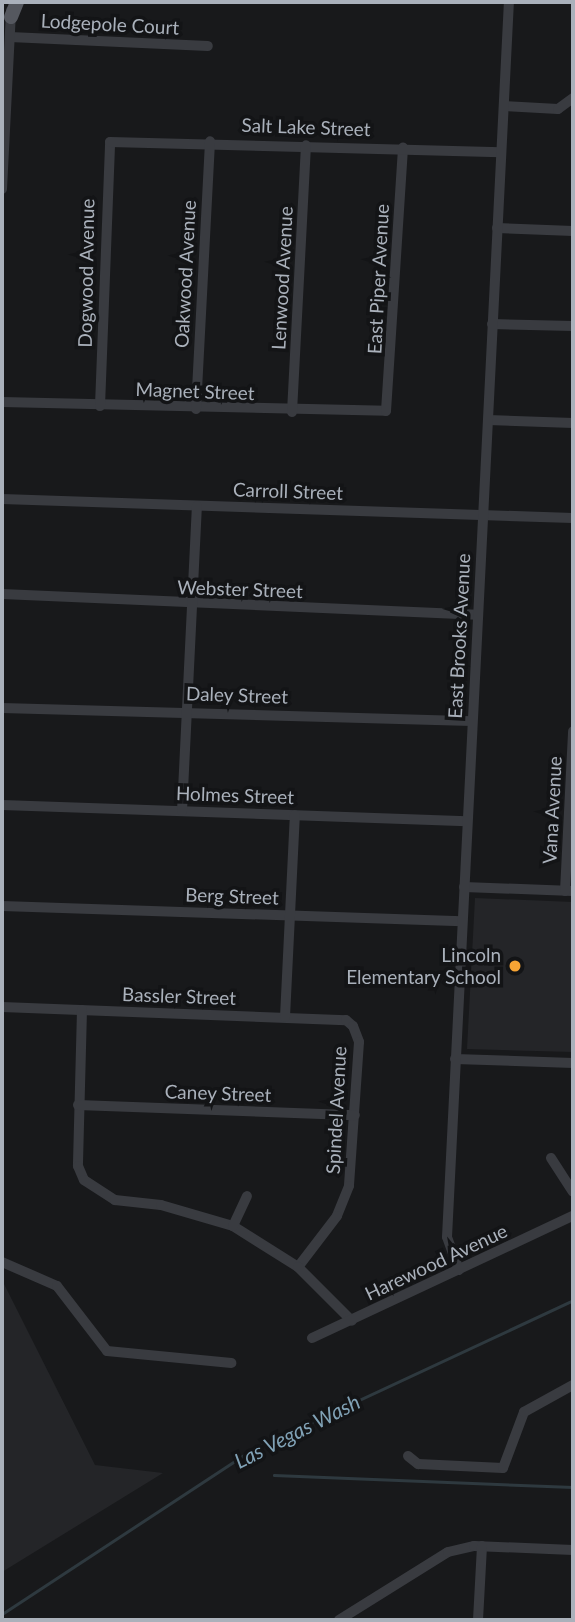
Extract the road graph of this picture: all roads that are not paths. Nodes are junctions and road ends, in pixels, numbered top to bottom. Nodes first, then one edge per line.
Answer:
1 (509, 2) edge
2 (11, 8) edge
3 (10, 37) junction
4 (208, 46) dead end
5 (573, 98) edge
6 (504, 106) junction
7 (4, 108) edge
8 (210, 141) junction
9 (110, 142) joint
10 (306, 145) junction
11 (403, 148) junction
12 (501, 152) junction
13 (2, 188) edge
14 (497, 228) junction
15 (573, 231) edge
16 (492, 324) junction
17 (573, 326) edge
18 (2, 402) edge
19 (100, 406) junction
20 (196, 409) junction
21 (386, 411) joint
22 (292, 412) junction
23 (488, 420) junction
24 (573, 423) edge
25 (2, 499) edge
26 (197, 506) junction
27 (483, 515) junction
28 (573, 518) edge
29 (2, 594) edge
30 (192, 605) junction
31 (477, 615) junction
32 (2, 708) edge
33 (187, 711) junction
34 (472, 721) junction
35 (573, 731) edge
36 (572, 790) edge
37 (2, 805) edge
38 (182, 811) junction
39 (295, 815) junction
40 (467, 821) junction
41 (464, 887) junction
42 (569, 891) edge
43 (2, 906) edge
44 (290, 916) junction
45 (462, 921) junction
46 (2, 1007) edge
47 (82, 1010) junction
48 (285, 1017) junction
49 (353, 1026) joint
50 (455, 1059) junction
51 (573, 1063) edge
52 (78, 1105) junction
53 (355, 1115) junction
54 (551, 1158) dead end
55 (573, 1192) edge
56 (247, 1195) dead end
57 (573, 1216) edge
58 (233, 1226) junction
59 (2, 1262) edge
60 (298, 1267) junction
61 (459, 1270) junction
62 (352, 1321) junction
63 (312, 1338) dead end
64 (231, 1363) dead end
65 (573, 1385) edge
66 (408, 1456) dead end
67 (482, 1546) junction
68 (573, 1550) edge
69 (339, 1620) edge
70 (478, 1620) edge

1 - 6 street, East Brooks Avenue
2 - 3 street
3 - 4 street, Lodgepole Court
3 - 7 street
5 - 6 street
6 - 12 street, East Brooks Avenue
7 - 13 street
8 - 9 street, Salt Lake Street
8 - 10 street, Salt Lake Street
8 - 20 street, Oakwood Avenue
9 - 19 street, Dogwood Avenue
10 - 11 street, Salt Lake Street
10 - 22 street, Lenwood Avenue
11 - 12 street, Salt Lake Street
11 - 21 street, East Piper Avenue
12 - 14 street, East Brooks Avenue
14 - 15 street
14 - 16 street, East Brooks Avenue
16 - 17 street
16 - 23 street, East Brooks Avenue
18 - 19 street, Magnet Street
19 - 20 street, Magnet Street
20 - 22 street, Magnet Street
21 - 22 street, Magnet Street
23 - 24 street
23 - 27 street, East Brooks Avenue
25 - 26 street, Carroll Street
26 - 27 street, Carroll Street
26 - 30 street
27 - 28 street, Carroll Street
27 - 31 street, East Brooks Avenue
29 - 30 street, Webster Street
30 - 31 street, Webster Street
30 - 33 street
31 - 34 street, East Brooks Avenue
32 - 33 street, Daley Street
33 - 34 street, Daley Street
33 - 38 street
34 - 40 street, East Brooks Avenue
35 - 36 street, Vana Avenue
36 - 42 street, Vana Avenue
37 - 38 street, Holmes Street
38 - 39 street, Holmes Street
39 - 40 street, Holmes Street
39 - 44 street
40 - 41 street, East Brooks Avenue
41 - 42 street
41 - 45 street, East Brooks Avenue
43 - 44 street, Berg Street
44 - 45 street, Berg Street
44 - 48 street
45 - 50 street, East Brooks Avenue
46 - 47 street, Bassler Street
47 - 48 street, Bassler Street
47 - 52 street
48 - 49 street, Bassler Street
49 - 53 street, Spindel Avenue
50 - 51 street
50 - 61 street, East Brooks Avenue
52 - 53 street, Caney Street
52 - 58 street
53 - 60 street, Spindel Avenue
54 - 55 street
56 - 58 street
57 - 61 street, Harewood Avenue
58 - 60 street
59 - 64 street
60 - 62 street
61 - 62 street, Harewood Avenue
62 - 63 street, Harewood Avenue
65 - 66 street
67 - 68 street
67 - 69 street
67 - 70 street

